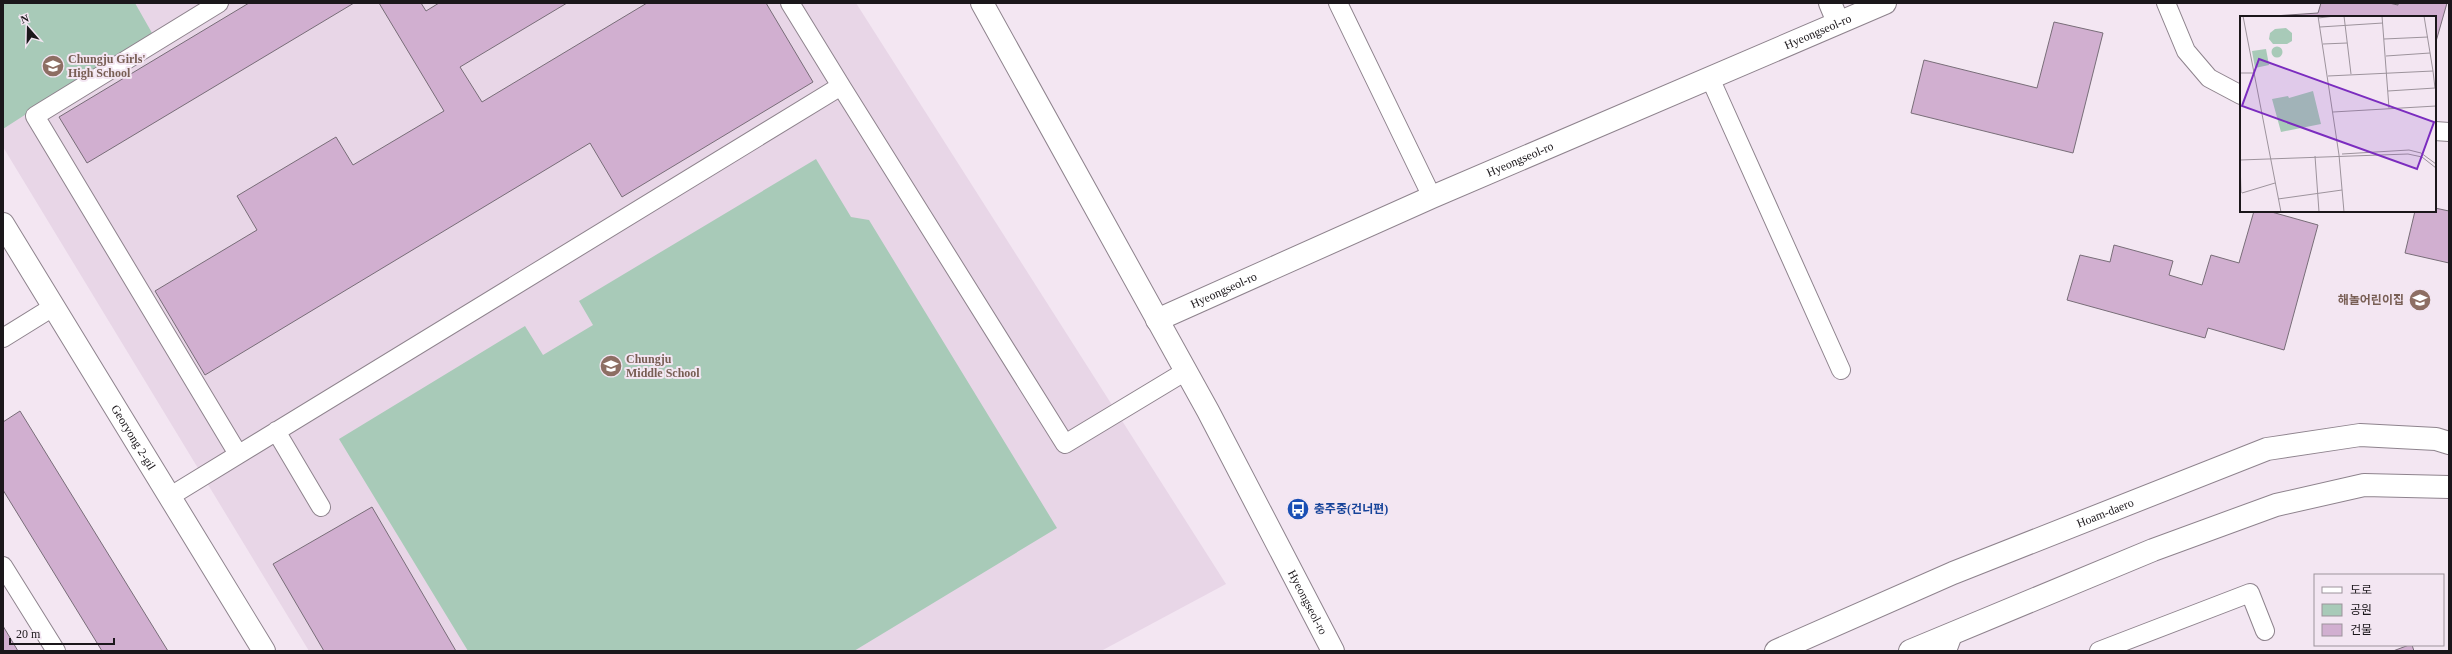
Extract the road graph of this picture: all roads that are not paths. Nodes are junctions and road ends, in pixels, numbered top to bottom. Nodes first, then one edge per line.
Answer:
1 (219, 3) edge
2 (790, 3) edge
3 (982, 3) edge
4 (1338, 3) edge
5 (1885, 3) edge
6 (2166, 3) edge
7 (1834, 12) edge
8 (1710, 78) junction
9 (841, 86) junction
10 (2240, 94) edge
11 (2436, 131) edge
12 (2449, 132) edge
13 (1432, 197) junction
14 (3, 224) edge
15 (53, 307) junction
16 (1157, 320) junction
17 (3, 338) edge
18 (1841, 370) dead end
19 (1186, 371) junction
20 (276, 431) junction
21 (2449, 443) edge
22 (238, 454) junction
23 (2449, 486) edge
24 (169, 497) junction
25 (321, 507) dead end
26 (3, 566) edge
27 (2264, 631) dead end
28 (1950, 641) edge
29 (56, 651) edge
30 (264, 651) edge
31 (1333, 651) edge
32 (1776, 651) edge
33 (1910, 651) edge
34 (2099, 651) edge

1 - 22 lane
2 - 9 lane
3 - 16 street, Hyeongseol-ro
4 - 13 lane
5 - 7 street, Hyeongseol-ro
6 - 10 lane
7 - 8 street, Hyeongseol-ro
8 - 13 street, Hyeongseol-ro
8 - 18 lane
9 - 19 lane
9 - 20 lane
11 - 12 lane
13 - 16 street, Hyeongseol-ro
14 - 15 street, Georyong 2-gil
15 - 17 lane
15 - 24 street, Georyong 2-gil
16 - 19 street, Hyeongseol-ro
19 - 31 street, Hyeongseol-ro
20 - 22 lane
20 - 25 lane
21 - 32 street, Hoam-daero
22 - 24 lane
23 - 28 street
24 - 30 street, Georyong 2-gil
26 - 29 lane
27 - 34 lane
28 - 33 street

